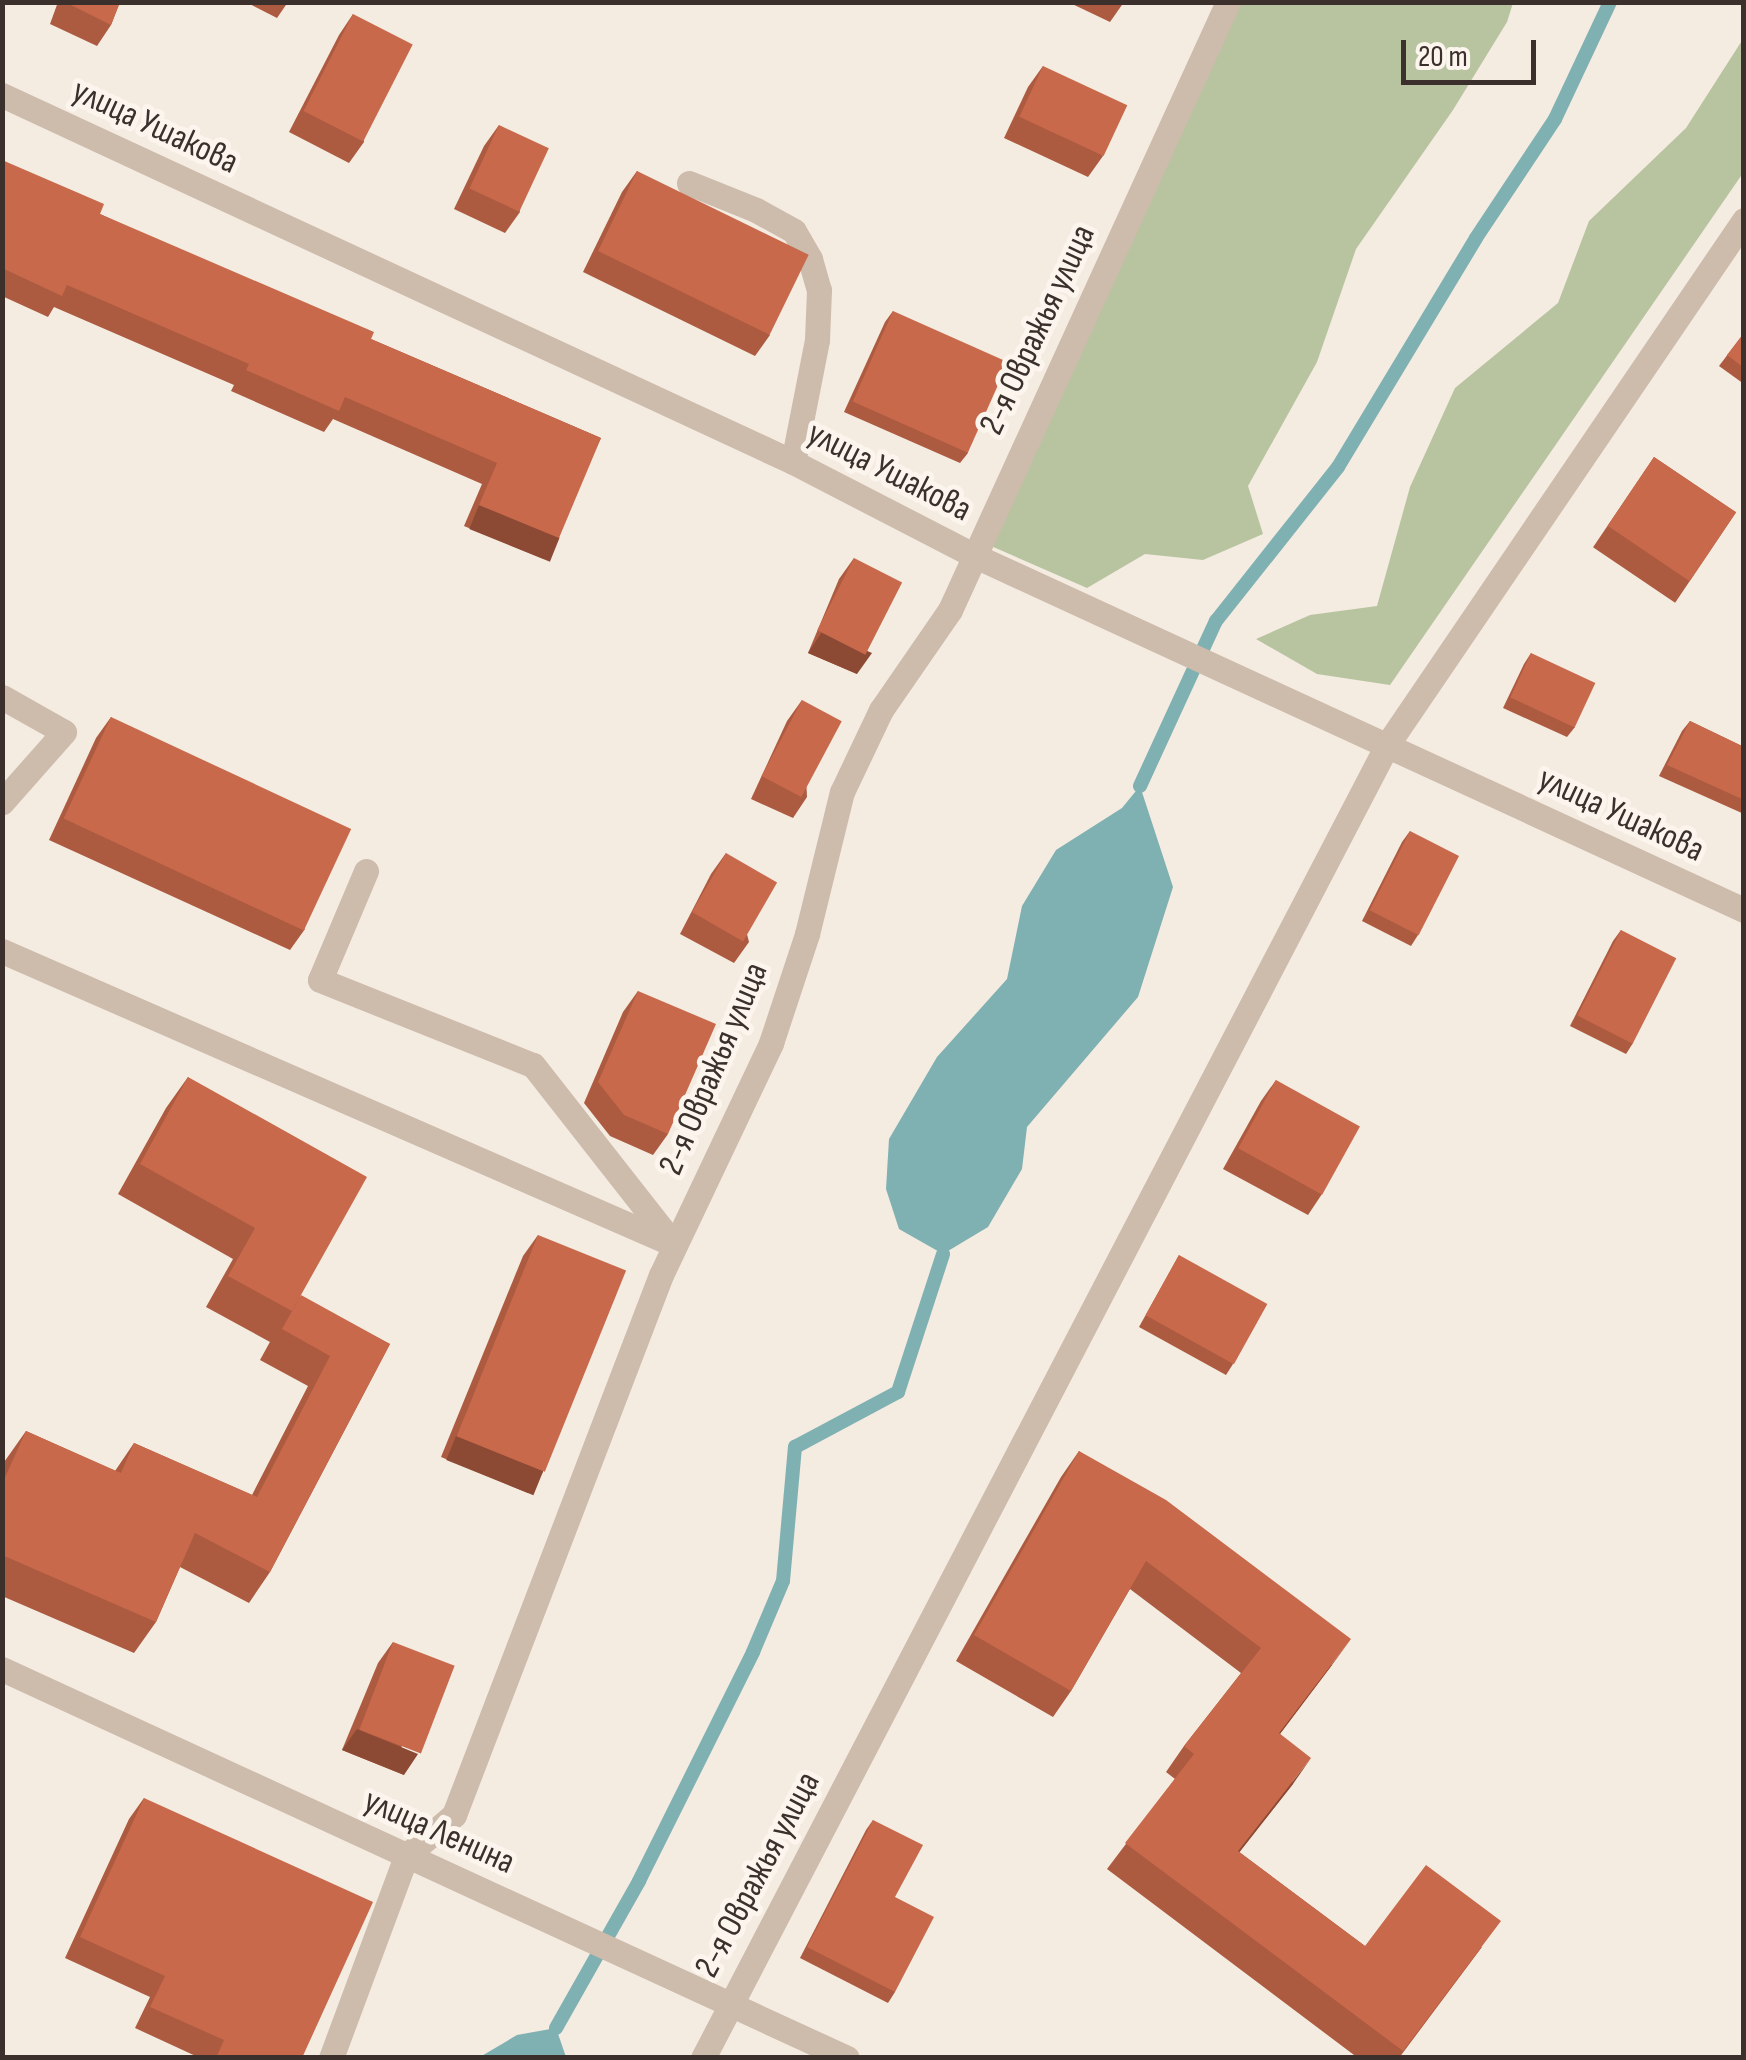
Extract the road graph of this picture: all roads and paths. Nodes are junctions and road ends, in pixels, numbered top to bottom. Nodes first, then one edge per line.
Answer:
1 (1228, 2) edge
2 (2, 94) edge
3 (690, 183) dead end
4 (1744, 220) edge
5 (794, 462) junction
6 (973, 555) junction
7 (2, 697) edge
8 (1387, 746) junction
9 (2, 802) edge
10 (366, 872) dead end
11 (1744, 910) edge
12 (2, 950) edge
13 (675, 1246) junction
14 (2, 1670) edge
15 (406, 1856) junction
16 (731, 2003) junction
17 (331, 2058) edge
18 (703, 2058) edge
19 (847, 2058) edge

1 - 6 street, 2-я Овражья улица
2 - 5 street, улица Ушакова
3 - 5 street
4 - 8 street, 2-я Овражья улица
5 - 6 street, улица Ушакова
6 - 8 street, улица Ушакова
6 - 13 street, 2-я Овражья улица
7 - 9 street
8 - 11 street, улица Ушакова
8 - 16 street, 2-я Овражья улица
10 - 13 street
12 - 13 street
13 - 15 street, 2-я Овражья улица
14 - 15 street, улица Ленина
15 - 16 street, улица Ленина
15 - 17 street, 2-я Овражья улица
16 - 18 street, 2-я Овражья улица
16 - 19 street, улица Ленина

